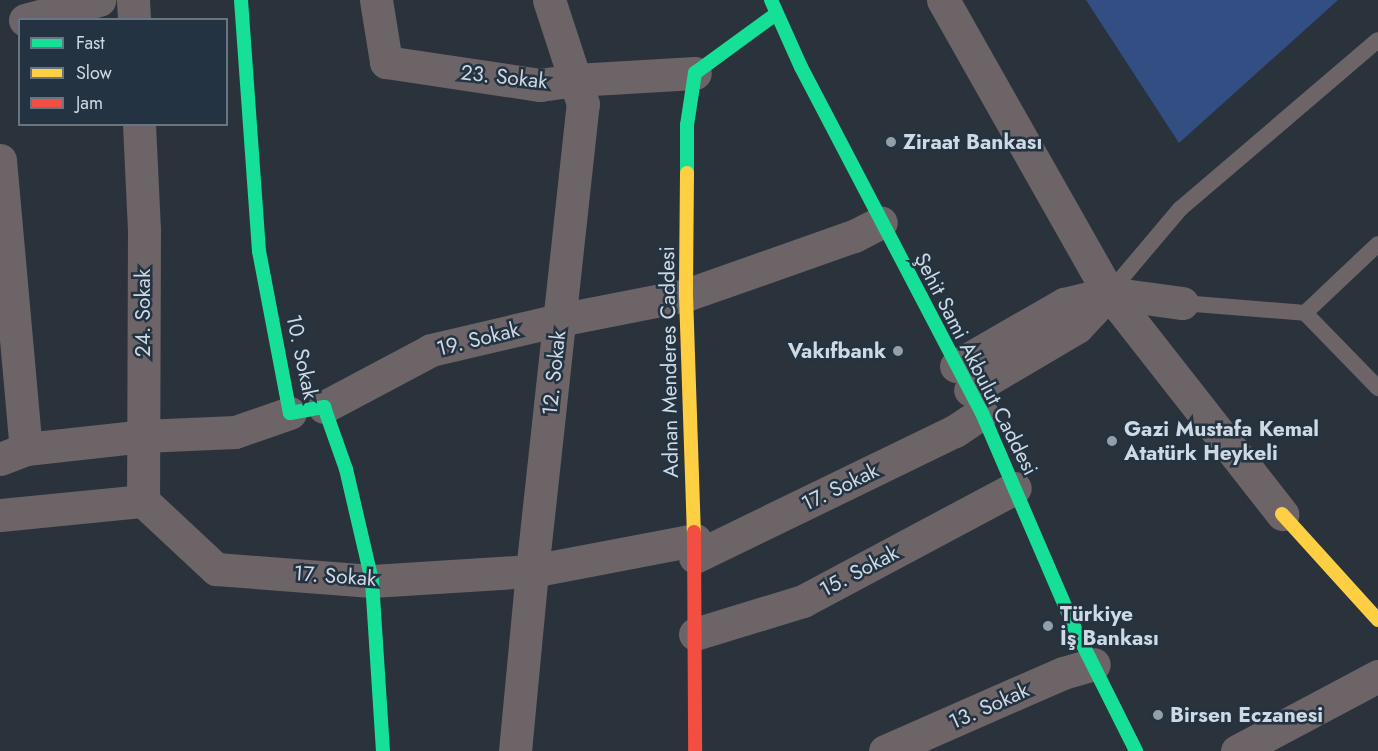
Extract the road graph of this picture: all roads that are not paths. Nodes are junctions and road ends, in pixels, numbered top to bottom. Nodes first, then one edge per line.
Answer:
1 (99, 0) edge
2 (133, 0) edge
3 (241, 0) edge
4 (376, 0) edge
5 (549, 0) edge
6 (771, 0) edge
7 (943, 0) edge
8 (776, 14) junction
9 (32, 18) edge
10 (134, 18) edge
11 (18, 22) edge
12 (0, 26) edge
13 (1378, 40) edge
14 (695, 73) junction
15 (575, 80) junction
16 (139, 126) edge
17 (0, 160) edge
18 (881, 222) junction
19 (1378, 244) edge
20 (1109, 293) junction
21 (686, 295) junction
22 (1182, 303) joint
23 (1305, 313) junction
24 (559, 320) junction
25 (1378, 388) edge
26 (969, 390) junction
27 (324, 407) junction
28 (290, 413) junction
29 (143, 436) junction
30 (13, 454) edge
31 (1015, 488) junction
32 (143, 501) junction
33 (1282, 514) joint
34 (0, 515) edge
35 (695, 549) junction
36 (531, 571) junction
37 (372, 581) junction
38 (1378, 620) edge
39 (695, 634) junction
40 (1094, 664) junction
41 (1378, 676) edge
42 (383, 751) edge
43 (515, 751) edge
44 (694, 751) edge
45 (885, 751) edge
46 (1136, 751) edge
47 (1237, 751) edge

1 - 9 street
2 - 10 street
3 - 28 street, 10. Sokak
4 - 15 street, 23. Sokak
5 - 15 street, 12. Sokak
6 - 8 street, Şehit Sami Akbulut Caddesi
7 - 20 street
8 - 14 street
8 - 18 street, Şehit Sami Akbulut Caddesi
11 - 12 street
13 - 20 lane
14 - 15 street, 23. Sokak
14 - 21 street, Adnan Menderes Caddesi
15 - 24 street, 12. Sokak
16 - 29 street, 24. Sokak
17 - 30 street
18 - 21 street, 19. Sokak
18 - 26 street, Şehit Sami Akbulut Caddesi
19 - 23 lane
20 - 22 street
20 - 26 street, 17. Sokak
20 - 33 street
21 - 24 street, 19. Sokak
21 - 35 street, Adnan Menderes Caddesi
22 - 23 lane
23 - 25 lane
24 - 27 street, 19. Sokak
24 - 36 street, 12. Sokak
26 - 31 street, Şehit Sami Akbulut Caddesi
26 - 35 street, 17. Sokak
27 - 28 street, 10. Sokak
27 - 37 street, 10. Sokak
28 - 29 street
29 - 30 street
29 - 32 street, 24. Sokak
31 - 39 street, 15. Sokak
31 - 40 street, Şehit Sami Akbulut Caddesi
32 - 34 street
32 - 37 street, 17. Sokak
33 - 38 street
35 - 36 street, 17. Sokak
35 - 39 street, Adnan Menderes Caddesi
36 - 37 street, 17. Sokak
36 - 43 street, 12. Sokak
37 - 42 street, 10. Sokak
39 - 44 street, Adnan Menderes Caddesi
40 - 45 street, 13. Sokak
40 - 46 street, Şehit Sami Akbulut Caddesi
41 - 47 street

